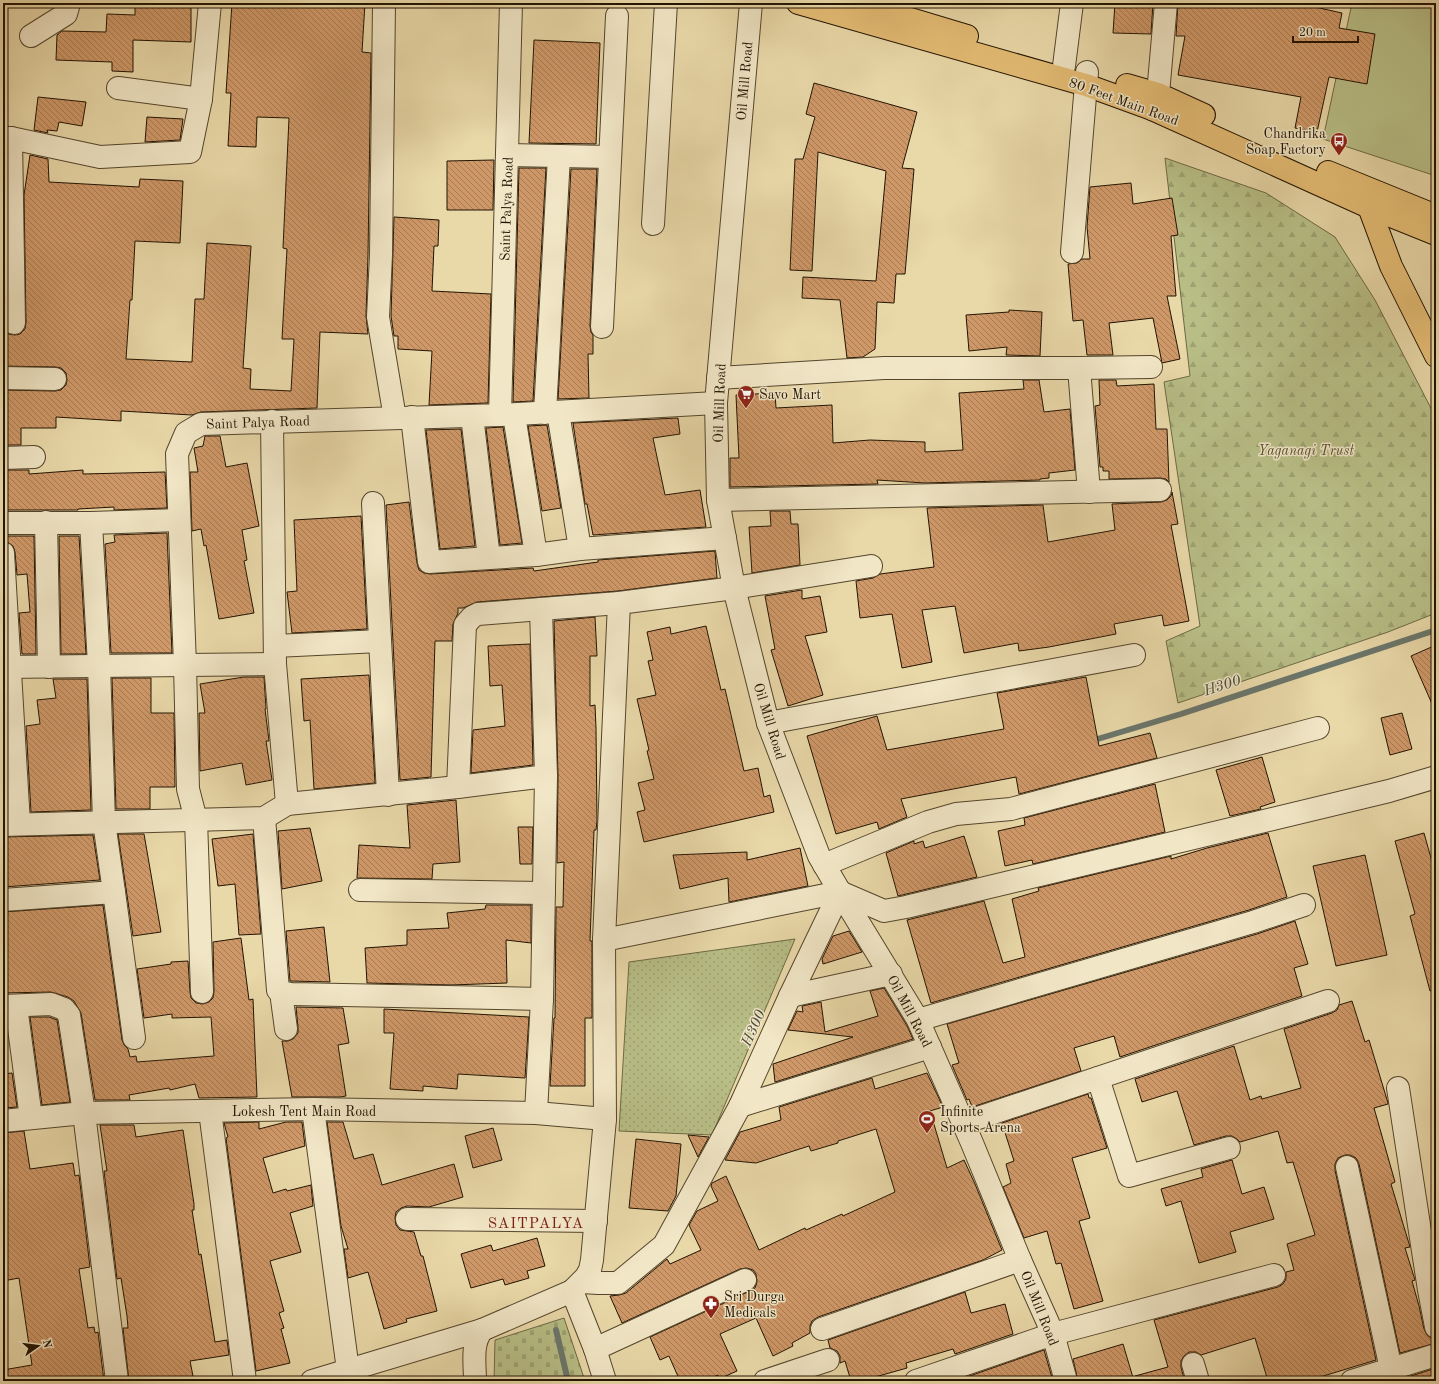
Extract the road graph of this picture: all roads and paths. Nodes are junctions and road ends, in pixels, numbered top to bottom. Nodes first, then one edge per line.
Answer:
1 (69, 3) edge
2 (210, 3) edge
3 (384, 3) edge
4 (511, 3) edge
5 (666, 3) edge
6 (751, 3) edge
7 (798, 3) edge
8 (1072, 3) edge
9 (1166, 3) edge
10 (869, 4) edge
11 (617, 16) dead end
12 (31, 36) dead end
13 (1064, 66) junction
14 (1086, 79) junction
15 (118, 88) dead end
16 (201, 99) junction
17 (1155, 101) junction
18 (7, 138) edge
19 (507, 155) junction
20 (559, 156) junction
21 (610, 157) junction
22 (1372, 200) junction
23 (1436, 216) edge
24 (652, 224) dead end
25 (1436, 234) edge
26 (1072, 252) dead end
27 (14, 323) dead end
28 (602, 327) dead end
29 (1436, 356) edge
30 (1151, 367) dead end
31 (1079, 368) junction
32 (3, 378) edge
33 (718, 378) junction
34 (55, 379) dead end
35 (716, 403) junction
36 (552, 412) junction
37 (507, 415) junction
38 (472, 416) junction
39 (404, 418) junction
40 (272, 421) junction
41 (34, 457) dead end
42 (3, 458) edge
43 (1160, 490) dead end
44 (1089, 492) junction
45 (718, 500) junction
46 (373, 503) dead end
47 (179, 520) junction
48 (46, 522) junction
49 (3, 523) edge
50 (91, 523) junction
51 (725, 538) junction
52 (580, 549) junction
53 (3, 553) edge
54 (536, 555) junction
55 (489, 558) junction
56 (871, 566) dead end
57 (734, 588) junction
58 (619, 603) junction
59 (541, 609) junction
60 (380, 641) junction
61 (275, 655) junction
62 (1134, 655) dead end
63 (99, 665) junction
64 (185, 665) junction
65 (6, 667) edge
66 (49, 667) junction
67 (768, 722) junction
68 (1318, 728) dead end
69 (546, 776) junction
70 (1436, 777) edge
71 (458, 787) junction
72 (388, 795) junction
73 (287, 804) junction
74 (264, 818) junction
75 (196, 820) junction
76 (104, 822) junction
77 (11, 824) edge
78 (824, 865) junction
79 (360, 890) dead end
80 (114, 892) junction
81 (840, 892) junction
82 (544, 893) junction
83 (3, 900) edge
84 (1304, 905) dead end
85 (604, 940) junction
86 (891, 974) junction
87 (202, 992) dead end
88 (281, 992) junction
89 (790, 996) junction
90 (542, 999) junction
91 (1328, 1001) dead end
92 (10, 1006) edge
93 (918, 1020) junction
94 (286, 1029) dead end
95 (134, 1038) dead end
96 (930, 1047) junction
97 (1098, 1078) junction
98 (1398, 1088) dead end
99 (740, 1106) junction
100 (313, 1109) junction
101 (210, 1111) junction
102 (84, 1113) junction
103 (536, 1113) junction
104 (31, 1118) junction
105 (605, 1118) junction
106 (3, 1121) edge
107 (963, 1123) junction
108 (1229, 1148) dead end
109 (1347, 1167) dead end
110 (407, 1219) dead end
111 (596, 1222) junction
112 (1020, 1260) junction
113 (1274, 1275) dead end
114 (745, 1280) dead end
115 (577, 1287) junction
116 (1436, 1327) edge
117 (822, 1329) dead end
118 (482, 1330) junction
119 (1053, 1334) junction
120 (595, 1350) junction
121 (1436, 1355) edge
122 (828, 1360) dead end
123 (1391, 1369) junction
124 (348, 1370) junction
125 (117, 1381) edge
126 (245, 1381) edge
127 (312, 1381) edge
128 (475, 1381) edge
129 (605, 1381) edge
130 (765, 1381) edge
131 (916, 1381) edge
132 (1066, 1381) edge
133 (1352, 1381) edge

1 - 12 street
2 - 16 street
3 - 39 street
4 - 19 street, Saint Palya Road
5 - 24 street
6 - 33 street, Oil Mill Road
7 - 14 main road, 80 Feet Main Road
8 - 13 street
9 - 17 street
10 - 13 main road, 80 Feet Main Road
11 - 21 street
13 - 14 main road, 80 Feet Main Road
14 - 17 main road, 80 Feet Main Road
14 - 26 street
15 - 16 street
16 - 18 street
17 - 22 main road, 80 Feet Main Road
18 - 27 street
19 - 20 street
19 - 37 street, Saint Palya Road
20 - 21 street
20 - 36 street
21 - 28 street
22 - 23 main road, 80 Feet Main Road
22 - 25 main road, 80 Feet Main Road
22 - 29 main road
30 - 31 street
31 - 33 street
31 - 44 street
32 - 34 street
33 - 35 street, Oil Mill Road
35 - 36 street, Saint Palya Road
35 - 45 street, Oil Mill Road
36 - 37 street, Saint Palya Road
36 - 52 street
37 - 38 street, Saint Palya Road
37 - 54 street
38 - 39 street, Saint Palya Road
38 - 55 street
39 - 40 street, Saint Palya Road
39 - 55 street
40 - 47 street, Saint Palya Road
40 - 61 street
41 - 42 street
43 - 44 street
44 - 45 street
45 - 51 street, Oil Mill Road
46 - 60 street
47 - 50 street
47 - 64 street
48 - 49 street
48 - 50 street
48 - 66 street
50 - 63 street
51 - 52 street
51 - 57 street, Oil Mill Road
52 - 54 street
53 - 65 street
54 - 55 street
56 - 57 street
57 - 58 street
57 - 67 street, Oil Mill Road
58 - 59 street
58 - 85 street
59 - 69 street
59 - 71 street
60 - 61 street
60 - 72 street
61 - 64 street
61 - 73 street
62 - 67 street
63 - 64 street
63 - 66 street
63 - 76 street
64 - 75 street
65 - 66 street
65 - 77 street
67 - 78 street, Oil Mill Road
68 - 78 street
69 - 71 street
69 - 82 street
70 - 81 street
71 - 72 street
72 - 73 street
73 - 74 street
74 - 75 street
74 - 88 street
75 - 76 street
75 - 87 street
76 - 77 street
76 - 80 street
78 - 81 street, Oil Mill Road
79 - 82 street
80 - 83 street
80 - 95 street
81 - 85 street
81 - 86 street, Oil Mill Road
81 - 89 street
82 - 90 street
84 - 93 street
85 - 105 street
86 - 89 street
86 - 93 street, Oil Mill Road
88 - 90 street
88 - 94 street
89 - 99 street
90 - 103 street
91 - 97 street
92 - 102 street
92 - 104 street
93 - 96 street, Oil Mill Road
96 - 99 street
96 - 107 street, Oil Mill Road
97 - 107 street
97 - 108 street
98 - 116 street
99 - 115 street
100 - 101 street, Lokesh Tent Main Road
100 - 103 street, Lokesh Tent Main Road
100 - 124 street
101 - 102 street, Lokesh Tent Main Road
101 - 126 street
102 - 104 street, Lokesh Tent Main Road
102 - 125 street
103 - 105 street, Lokesh Tent Main Road
104 - 106 street, Lokesh Tent Main Road
105 - 111 street
107 - 112 street, Oil Mill Road
109 - 123 street
110 - 111 street
111 - 115 street
112 - 117 street
112 - 119 street, Oil Mill Road
113 - 119 street
114 - 120 street
115 - 118 street
115 - 120 street
118 - 124 street
118 - 128 street
119 - 131 street
119 - 132 street, Oil Mill Road
120 - 129 street
121 - 123 street
122 - 130 street
123 - 133 street
124 - 127 street

